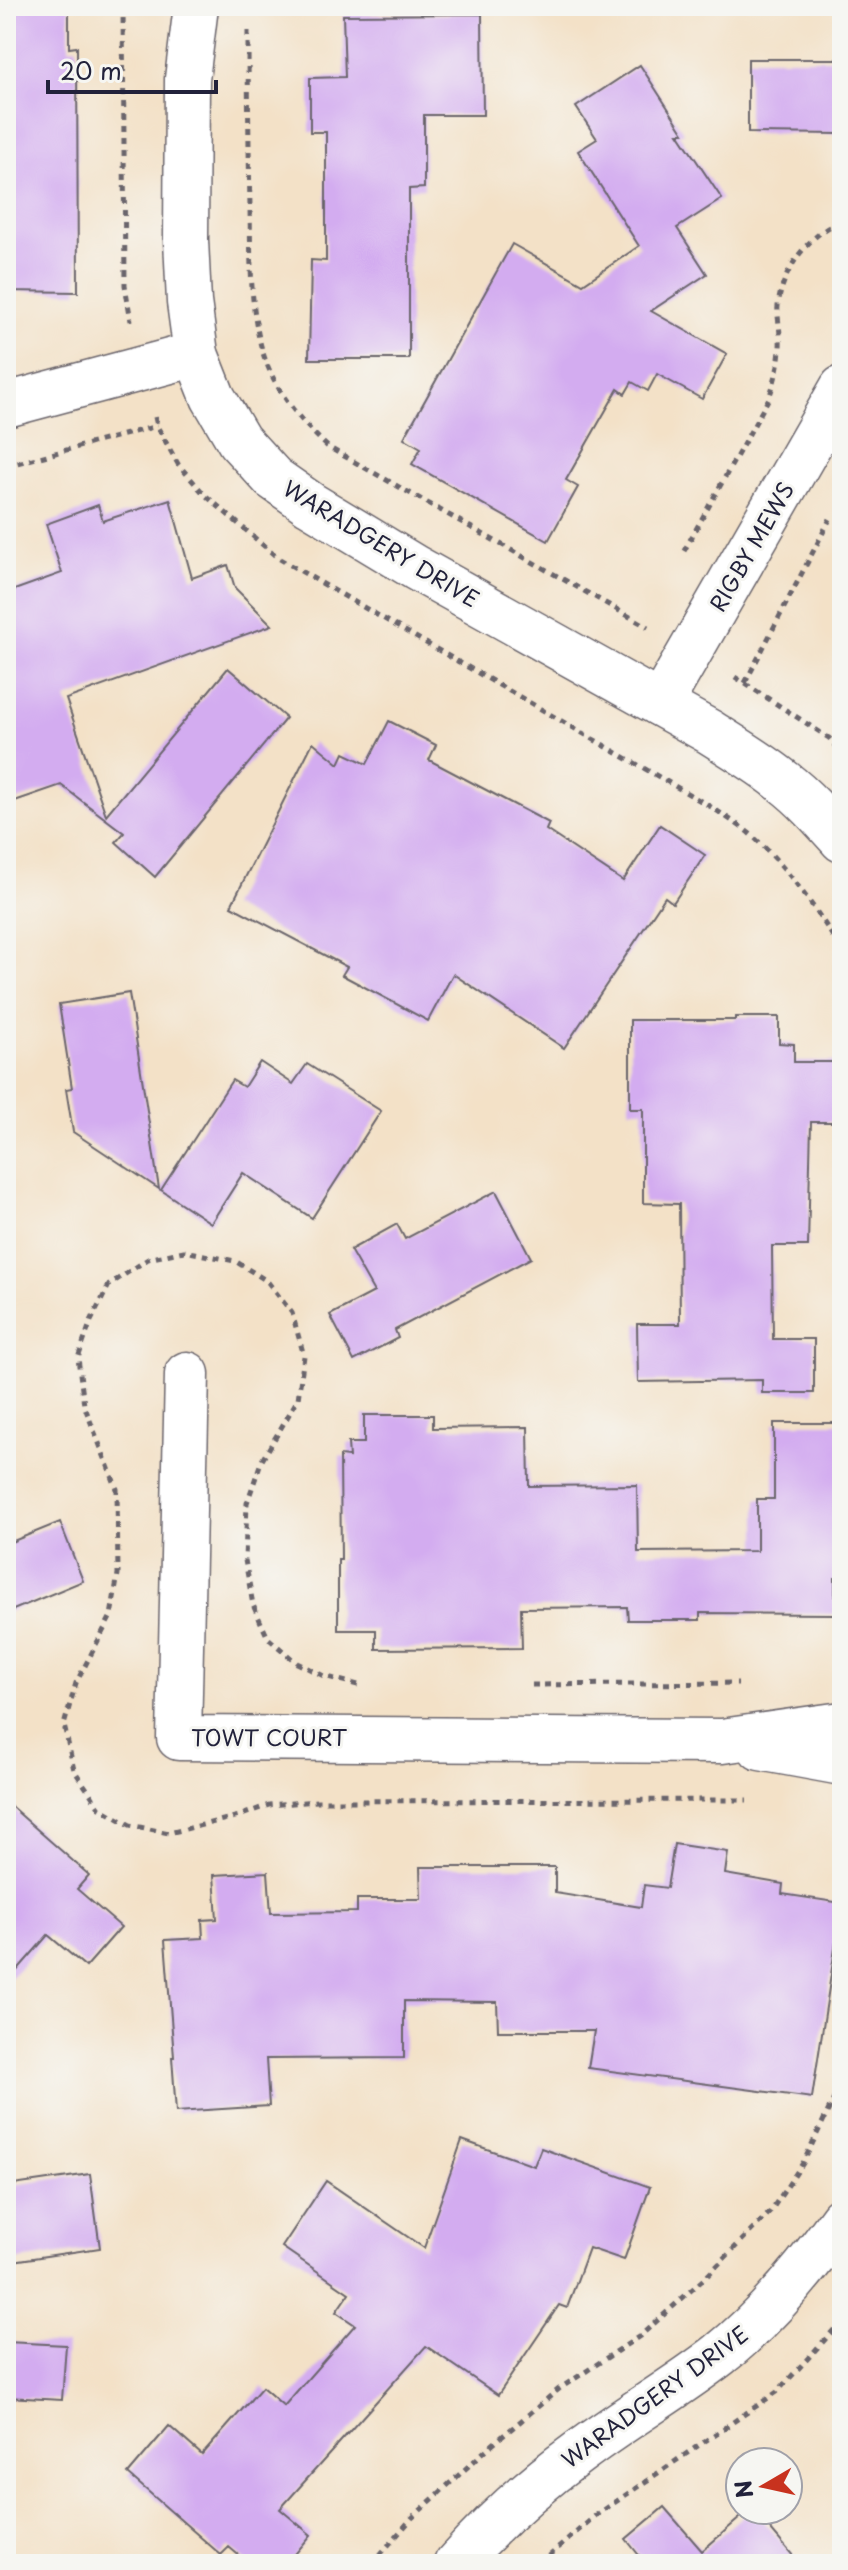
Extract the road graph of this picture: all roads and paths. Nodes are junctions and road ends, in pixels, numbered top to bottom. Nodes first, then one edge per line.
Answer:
1 (123, 6) edge
2 (177, 6) edge
3 (196, 6) edge
4 (248, 20) dead end
5 (187, 79) junction
6 (842, 221) edge
7 (129, 316) dead end
8 (196, 354) junction
9 (842, 388) edge
10 (6, 405) edge
11 (6, 466) edge
12 (835, 510) dead end
13 (680, 558) dead end
14 (651, 612) dead end
15 (660, 704) junction
16 (842, 752) edge
17 (842, 840) edge
18 (842, 951) edge
19 (187, 1374) dead end
20 (748, 1683) dead end
21 (531, 1685) dead end
22 (360, 1686) dead end
23 (842, 1724) edge
24 (722, 1741) junction
25 (842, 1763) edge
26 (757, 1800) dead end
27 (842, 2082) edge
28 (842, 2219) edge
29 (842, 2321) edge
30 (372, 2564) edge
31 (456, 2564) edge
32 (540, 2564) edge

1 - 7 path
2 - 5 street, WARADGERY DRIVE
3 - 5 street, WARADGERY DRIVE
4 - 14 path
5 - 8 street, WARADGERY DRIVE
6 - 13 path
8 - 10 street
8 - 15 street, WARADGERY DRIVE
9 - 15 street, RIGBY MEWS
11 - 18 path
12 - 16 path
15 - 17 street, WARADGERY DRIVE
19 - 24 street, TOWT COURT
20 - 21 path
22 - 26 path
23 - 24 street, TOWT COURT
24 - 25 street, TOWT COURT
27 - 30 path
28 - 31 street, WARADGERY DRIVE
29 - 32 path

